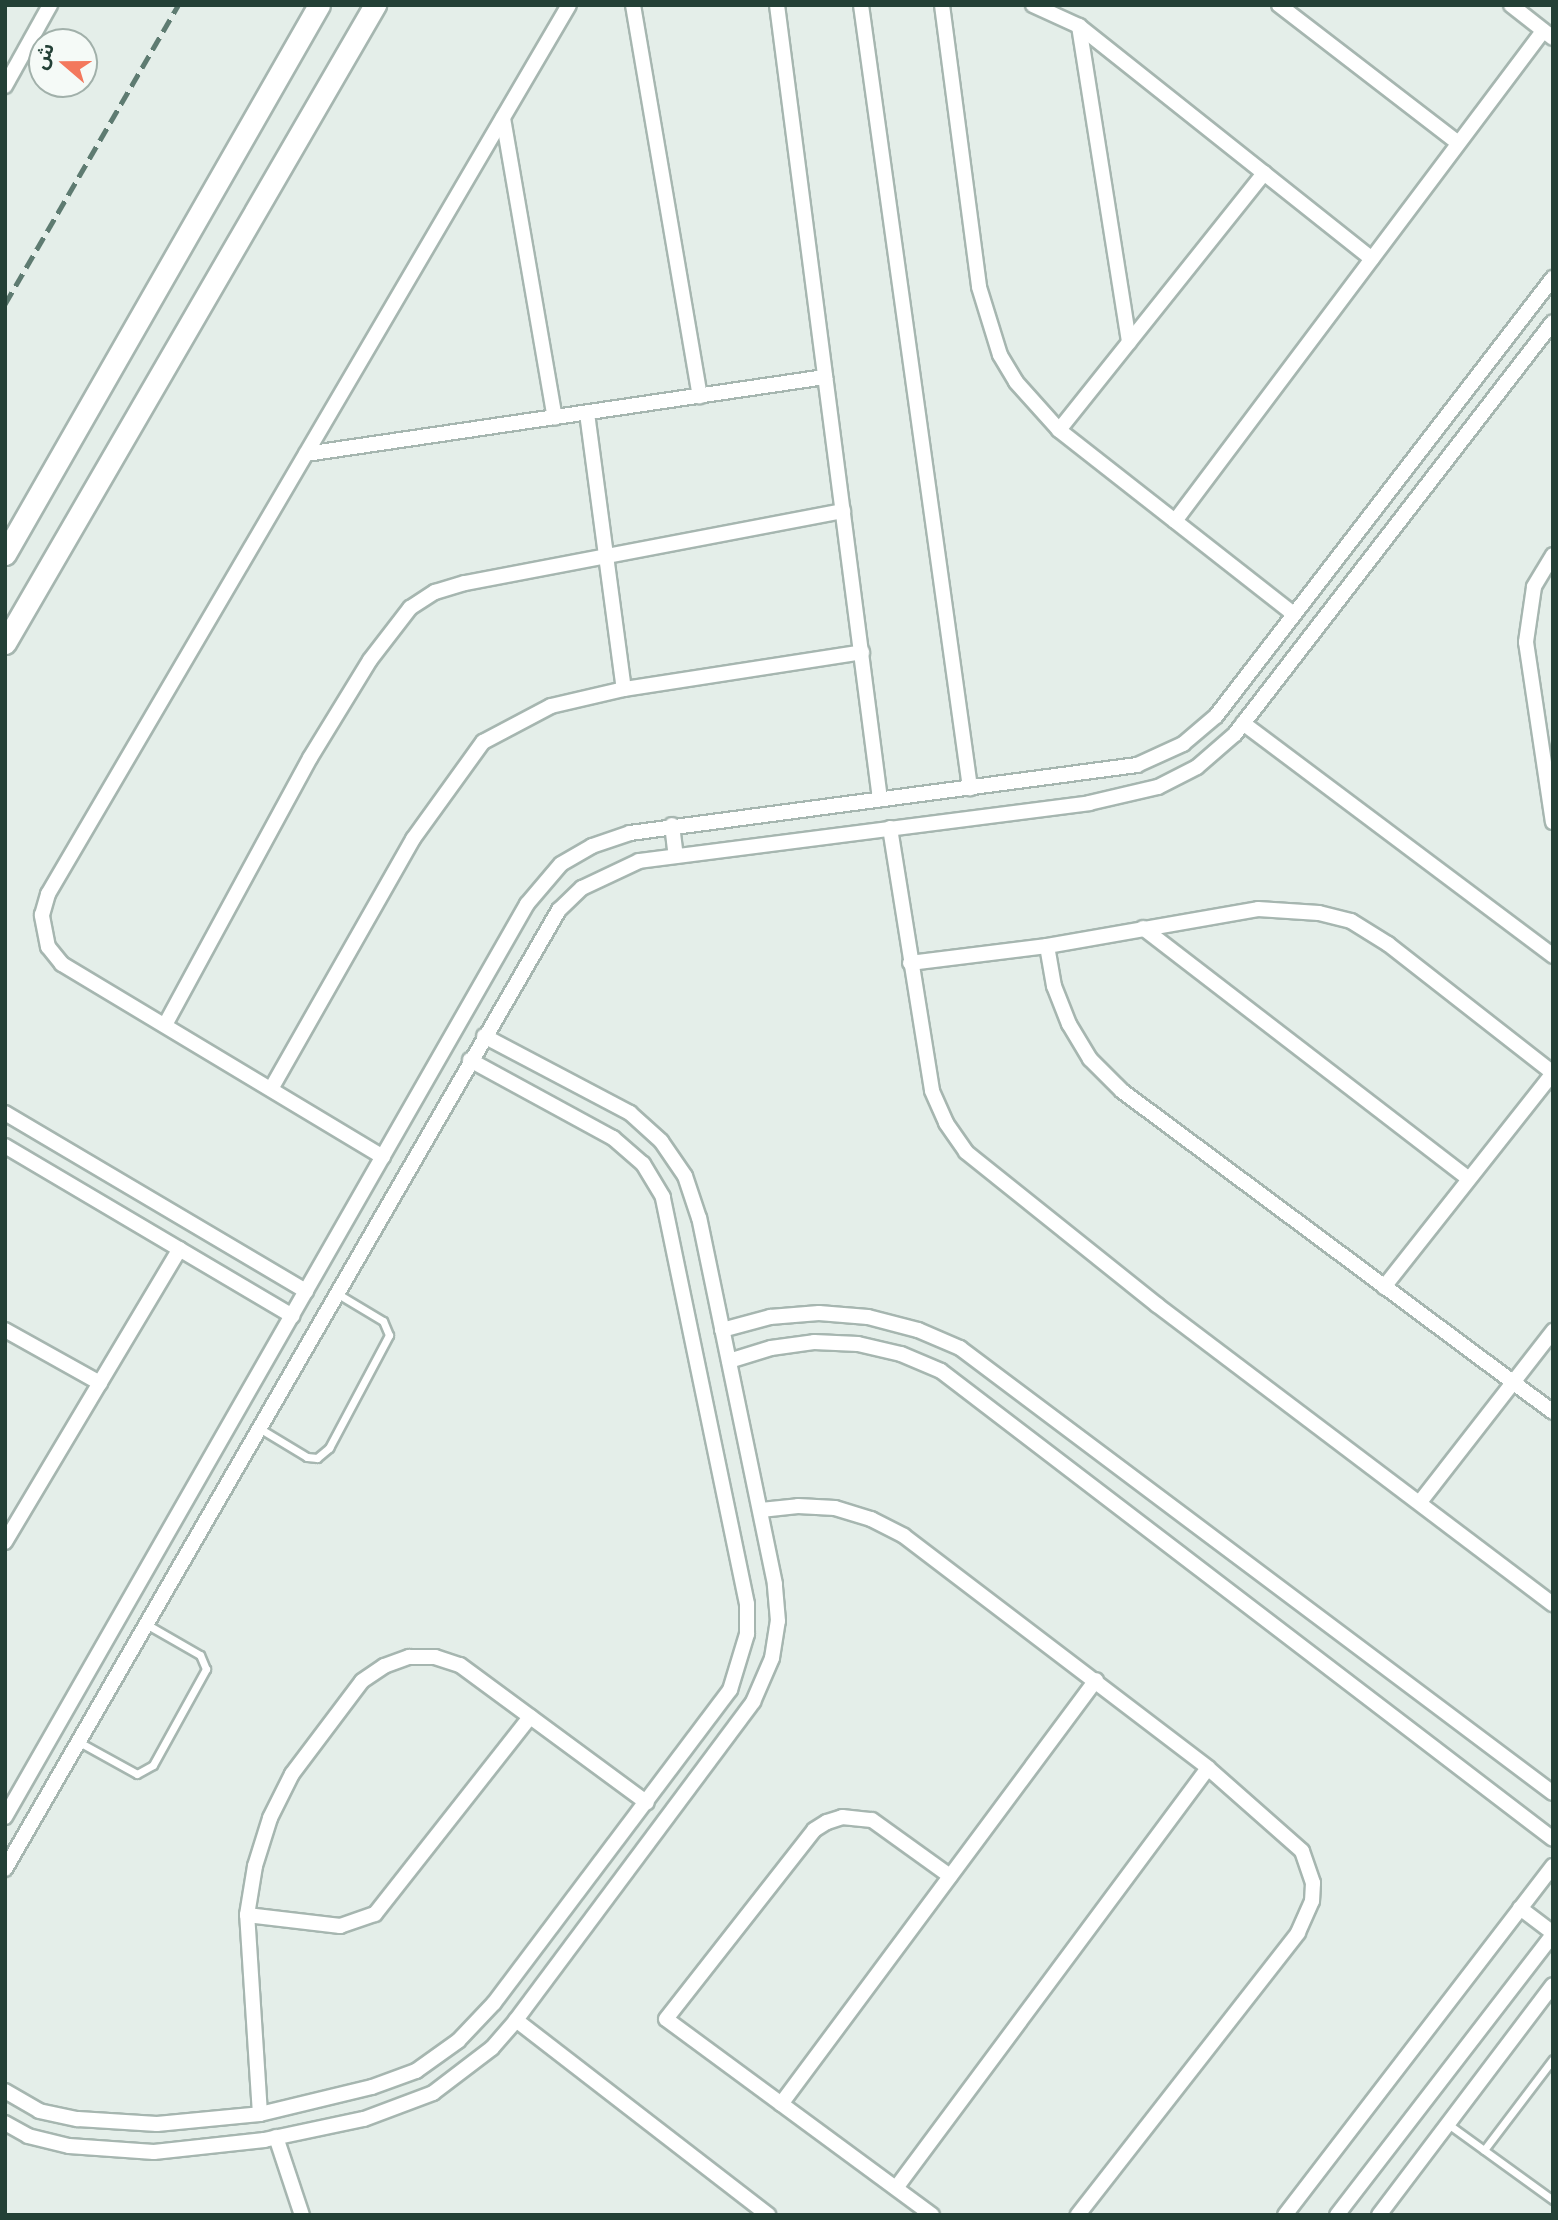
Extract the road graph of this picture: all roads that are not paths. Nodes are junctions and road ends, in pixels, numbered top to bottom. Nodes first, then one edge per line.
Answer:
1 (50, 5) edge
2 (319, 5) edge
3 (375, 5) edge
4 (569, 5) edge
5 (633, 5) edge
6 (776, 5) edge
7 (861, 5) edge
8 (942, 5) edge
9 (1033, 5) edge
10 (1279, 5) edge
11 (1511, 5) edge
12 (1079, 26) junction
13 (1548, 34) edge
14 (5, 86) edge
15 (503, 118) junction
16 (1458, 144) junction
17 (1264, 173) junction
18 (1372, 259) junction
19 (1553, 278) edge
20 (1553, 321) edge
21 (1129, 342) junction
22 (825, 377) junction
23 (700, 396) junction
24 (587, 413) junction
25 (555, 418) junction
26 (1059, 430) junction
27 (306, 454) junction
28 (843, 511) junction
29 (1175, 521) junction
30 (5, 554) edge
31 (1553, 555) edge
32 (607, 559) junction
33 (1294, 614) junction
34 (5, 642) edge
35 (862, 652) junction
36 (624, 689) junction
37 (1244, 723) junction
38 (970, 788) junction
39 (880, 799) junction
40 (1553, 822) edge
41 (672, 825) junction
42 (890, 828) junction
43 (676, 856) junction
44 (1143, 928) junction
45 (1047, 946) junction
46 (1553, 956) edge
47 (910, 963) junction
48 (165, 1025) junction
49 (484, 1036) junction
50 (470, 1060) junction
51 (1553, 1073) edge
52 (271, 1089) junction
53 (5, 1113) edge
54 (5, 1146) edge
55 (383, 1157) junction
56 (1469, 1179) junction
57 (180, 1249) junction
58 (1384, 1287) junction
59 (306, 1291) junction
60 (336, 1293) junction
61 (292, 1316) junction
62 (5, 1330) edge
63 (722, 1330) junction
64 (1553, 1331) edge
65 (729, 1361) junction
66 (100, 1383) junction
67 (1513, 1383) junction
68 (1553, 1412) edge
69 (259, 1428) junction
70 (1420, 1502) junction
71 (761, 1510) junction
72 (5, 1542) edge
73 (1553, 1604) edge
74 (146, 1624) junction
75 (1097, 1680) junction
76 (530, 1717) junction
77 (78, 1742) junction
78 (1208, 1768) junction
79 (1553, 1793) edge
80 (647, 1804) junction
81 (5, 1817) edge
82 (1553, 1839) edge
83 (1553, 1866) edge
84 (5, 1869) edge
85 (950, 1876) junction
86 (1520, 1908) junction
87 (247, 1915) junction
88 (1553, 1934) edge
89 (1553, 1985) edge
90 (516, 2020) junction
91 (1553, 2059) edge
92 (5, 2091) edge
93 (781, 2104) junction
94 (260, 2114) junction
95 (5, 2123) edge
96 (1448, 2123) junction
97 (276, 2137) junction
98 (1484, 2150) junction
99 (896, 2188) junction
100 (1553, 2200) edge
101 (302, 2215) edge
102 (768, 2215) edge
103 (932, 2215) edge
104 (1079, 2215) edge
105 (1285, 2215) edge
106 (1337, 2215) edge
107 (1379, 2215) edge

1 - 14 street
2 - 30 street
3 - 34 street
4 - 15 street
5 - 23 street
6 - 22 street
7 - 38 street
8 - 26 street
9 - 12 street
10 - 16 street
11 - 13 street
12 - 17 street
12 - 21 street
13 - 16 street
15 - 25 street
15 - 27 street
16 - 18 street
17 - 18 street
17 - 21 street
18 - 29 street
19 - 33 street
20 - 37 street
21 - 26 street
22 - 23 street
22 - 28 street
23 - 24 street
24 - 25 street
24 - 32 street
25 - 27 street
26 - 29 street
27 - 48 street
28 - 32 street
28 - 35 street
29 - 33 street
31 - 40 street
32 - 36 street
32 - 48 street
33 - 38 street
35 - 36 street
35 - 39 street
36 - 52 street
37 - 42 street
37 - 46 street
38 - 39 street
39 - 41 street
41 - 43 street
41 - 55 street
42 - 43 street
42 - 47 street
43 - 49 street
44 - 45 street
44 - 51 street
44 - 56 street
45 - 47 street
45 - 58 street
47 - 70 street
48 - 52 street
49 - 50 street
49 - 63 street
50 - 60 street
50 - 80 street
51 - 56 street
52 - 55 street
53 - 59 street
54 - 57 street
55 - 59 street
56 - 58 street
57 - 61 street
57 - 66 street
58 - 67 street
59 - 61 street
60 - 69 street
60 - 69 lane
61 - 81 street
62 - 66 street
63 - 65 street
63 - 79 street
64 - 67 street
65 - 71 street
65 - 82 street
66 - 72 street
67 - 68 street
67 - 70 street
69 - 74 street
70 - 73 street
71 - 75 street
71 - 90 street
74 - 77 street
74 - 77 lane
75 - 78 street
75 - 85 street
76 - 80 street
76 - 87 street
76 - 87 street
77 - 84 street
78 - 99 street
78 - 104 street
80 - 94 street
83 - 86 street
85 - 93 street
85 - 93 street
86 - 88 street
86 - 105 street
87 - 94 street
88 - 106 street
89 - 96 street
90 - 97 street
90 - 102 street
91 - 98 lane
92 - 94 street
93 - 99 street
95 - 97 street
96 - 98 lane
96 - 107 street
97 - 101 street
98 - 100 lane
99 - 103 street

